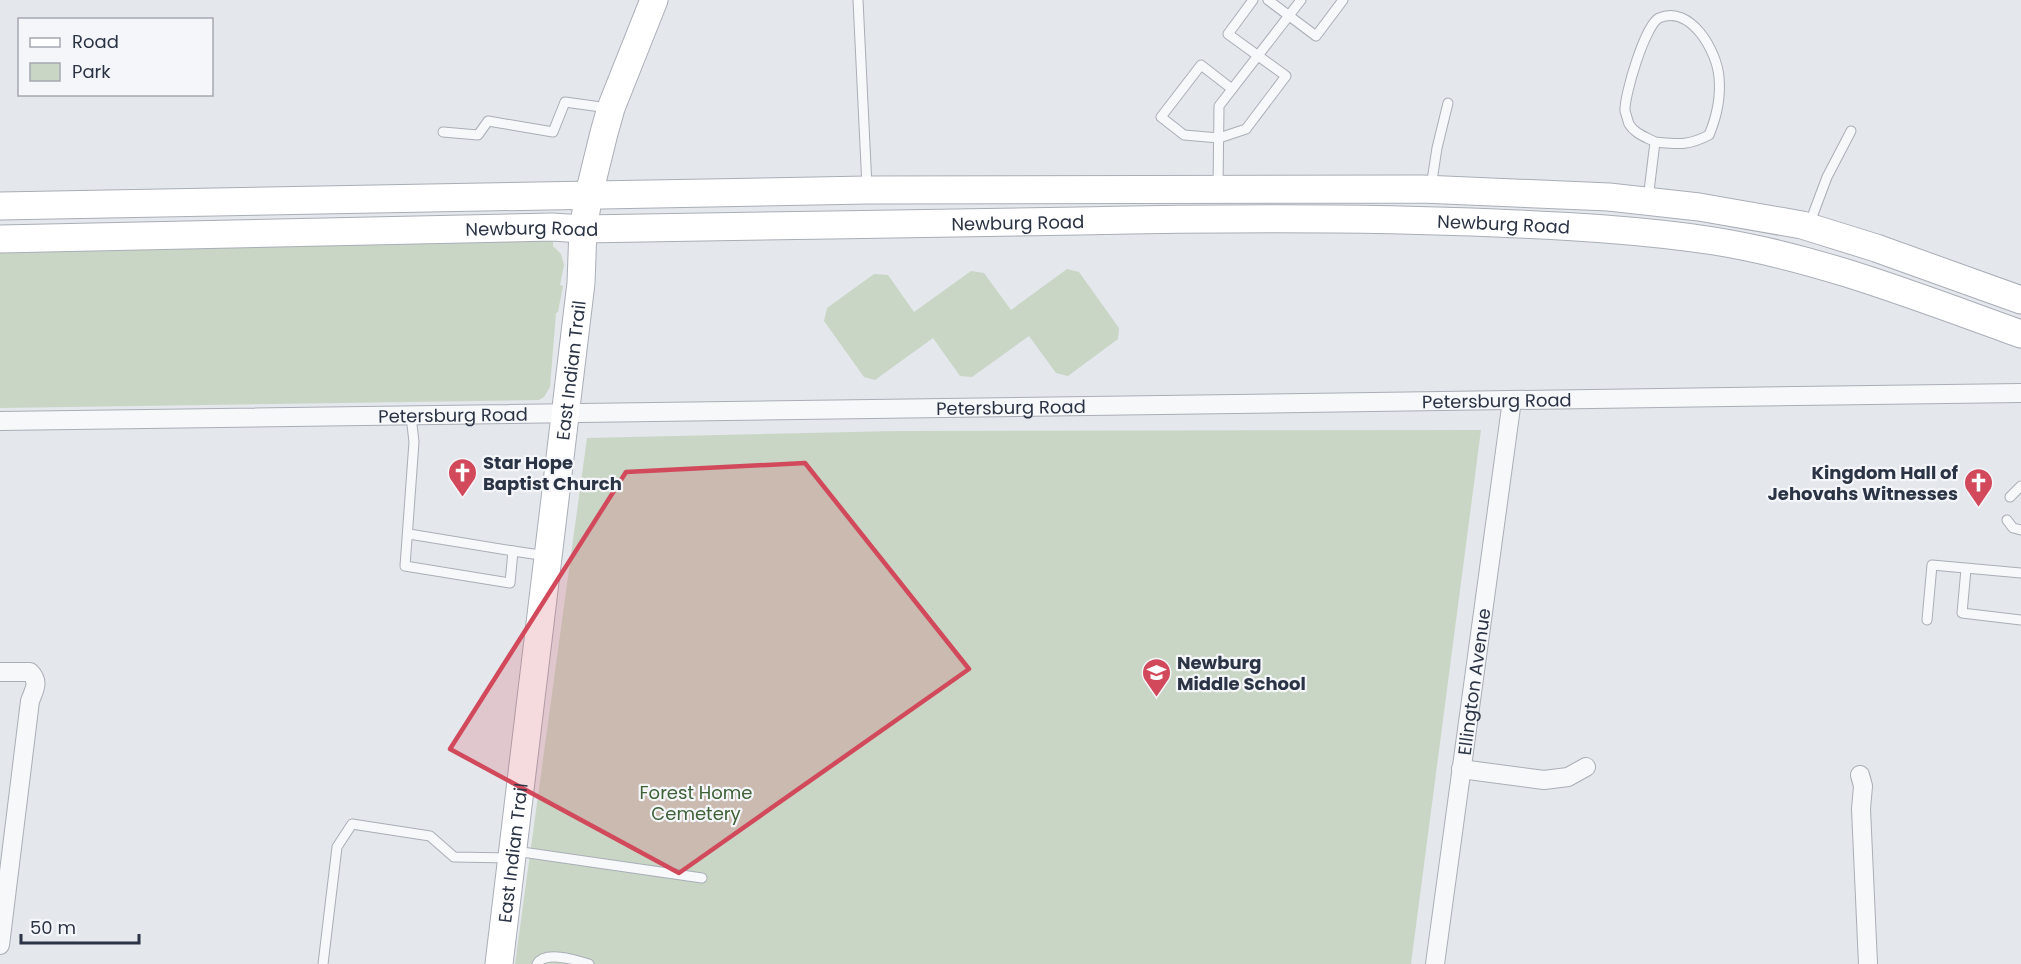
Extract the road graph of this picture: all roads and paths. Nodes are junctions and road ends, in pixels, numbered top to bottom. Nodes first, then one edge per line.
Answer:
1 (654, 0) edge
2 (858, 0) edge
3 (1253, 0) edge
4 (1268, 0) edge
5 (1301, 0) edge
6 (1343, 0) edge
7 (1289, 16) junction
8 (1258, 56) junction
9 (1232, 89) junction
10 (1448, 103) dead end
11 (611, 108) junction
12 (1851, 131) dead end
13 (443, 132) dead end
14 (1219, 138) junction
15 (1655, 142) junction
16 (867, 190) junction
17 (1431, 190) junction
18 (589, 194) junction
19 (1648, 201) junction
20 (1218, 205) junction
21 (0, 206) edge
22 (1808, 227) junction
23 (583, 229) junction
24 (0, 239) edge
25 (2021, 300) edge
26 (2021, 334) edge
27 (2021, 393) edge
28 (1512, 400) junction
29 (566, 413) junction
30 (411, 416) junction
31 (0, 422) edge
32 (2021, 486) edge
33 (2010, 497) dead end
34 (2007, 520) dead end
35 (2021, 530) edge
36 (409, 534) junction
37 (513, 551) junction
38 (548, 556) junction
39 (1966, 569) junction
40 (2021, 573) edge
41 (1927, 620) dead end
42 (2021, 620) edge
43 (0, 672) edge
44 (1586, 767) dead end
45 (1461, 769) junction
46 (1860, 775) dead end
47 (513, 854) junction
48 (702, 878) dead end
49 (0, 945) edge
50 (323, 964) edge
51 (499, 964) edge
52 (537, 964) edge
53 (588, 964) edge
54 (1435, 964) edge
55 (1868, 964) edge

1 - 11 main road, East Indian Trail
2 - 16 lane
3 - 8 lane
4 - 7 lane
5 - 7 lane
6 - 7 lane
7 - 8 lane
8 - 9 lane
8 - 14 lane
9 - 14 lane
9 - 14 lane
10 - 17 lane
11 - 13 lane
11 - 18 main road, East Indian Trail
12 - 22 lane
14 - 20 lane
15 - 15 lane
15 - 19 lane
16 - 18 main road, Newburg Road
16 - 20 main road, Newburg Road
17 - 19 main road, Newburg Road
17 - 20 main road, Newburg Road
18 - 21 main road, Newburg Road
18 - 23 main road, East Indian Trail
19 - 22 main road, Newburg Road
20 - 23 main road, Newburg Road
20 - 26 main road, Newburg Road
22 - 25 main road, Newburg Road
23 - 24 main road, Newburg Road
23 - 29 main road, East Indian Trail
27 - 28 street, Petersburg Road
28 - 29 street, Petersburg Road
28 - 45 street, Ellington Avenue
29 - 30 street, Petersburg Road
29 - 38 main road, East Indian Trail
30 - 31 street, Petersburg Road
30 - 36 lane
32 - 33 lane
34 - 35 lane
36 - 37 lane
36 - 37 lane
37 - 38 lane
38 - 47 main road, East Indian Trail
39 - 40 lane
39 - 41 lane
39 - 42 lane
43 - 49 street
44 - 45 street
45 - 54 street, Ellington Avenue
46 - 55 street
47 - 48 lane
47 - 50 lane
47 - 51 main road, East Indian Trail
52 - 53 lane

